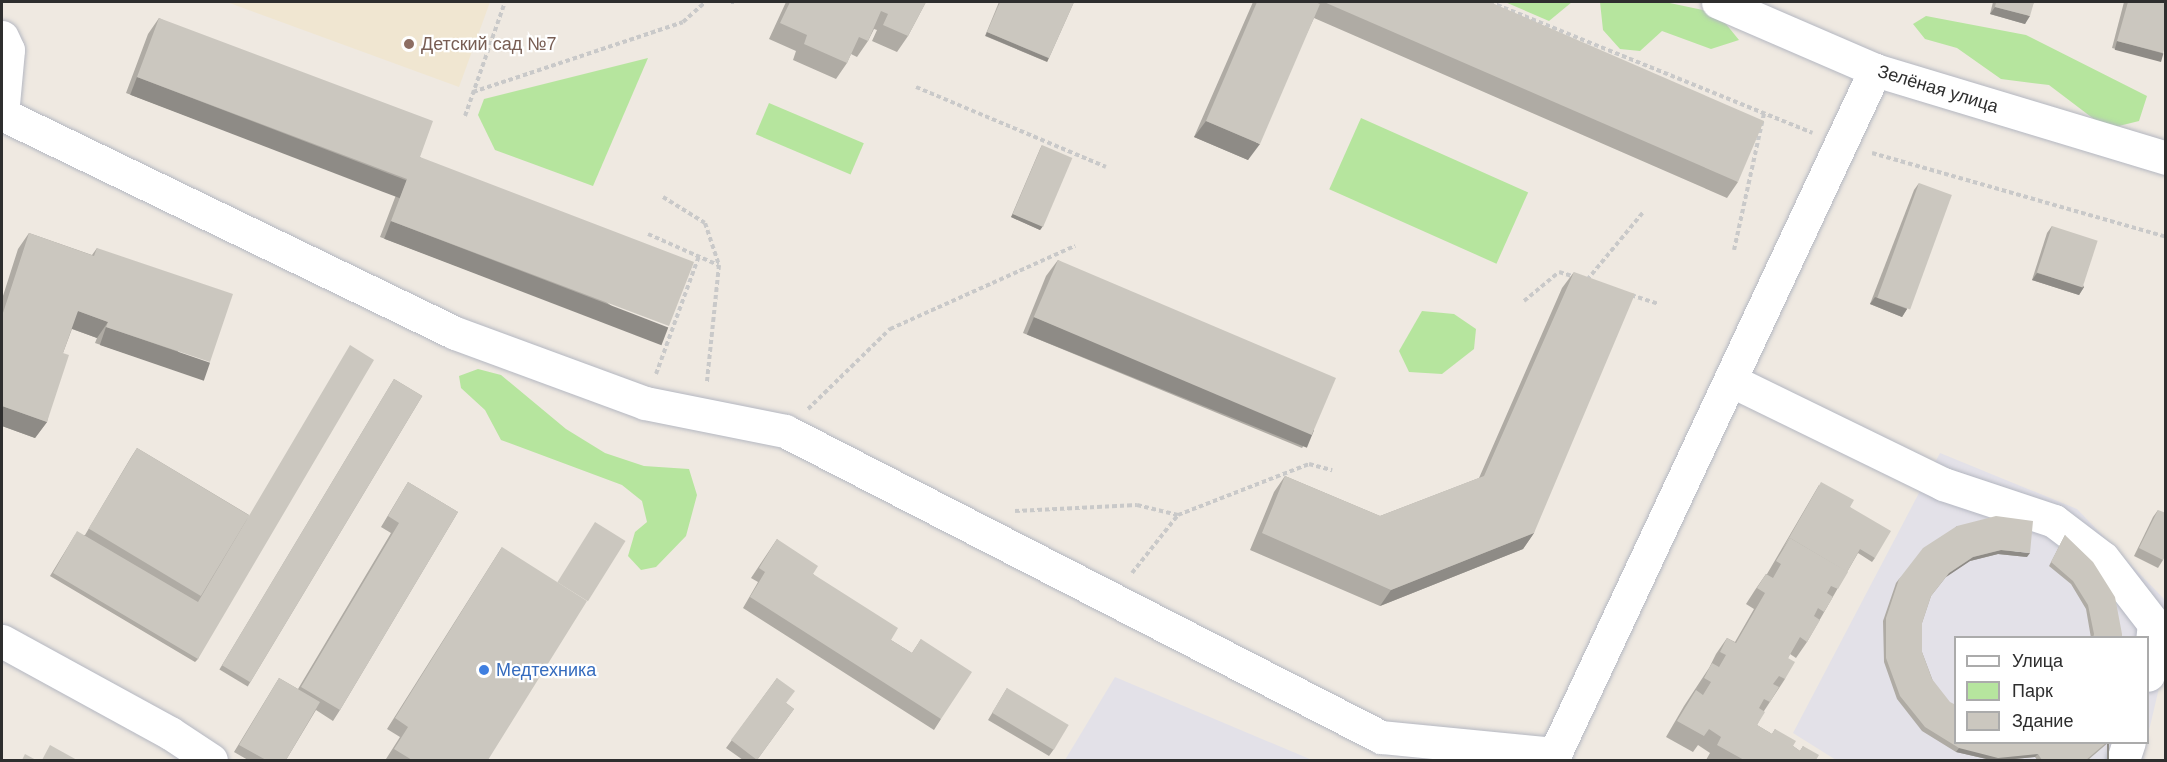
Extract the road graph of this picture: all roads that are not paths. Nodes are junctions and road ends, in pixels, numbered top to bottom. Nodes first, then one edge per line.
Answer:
1 (1718, 2) edge
2 (1778, 14) edge
3 (2, 37) edge
4 (1875, 70) junction
5 (2, 114) edge
6 (2166, 158) edge
7 (1732, 381) junction
8 (2160, 629) edge
9 (2, 640) edge
10 (2149, 671) edge
11 (2127, 744) edge
12 (1554, 757) edge
13 (211, 760) edge
14 (2123, 760) edge

1 - 2 street, Зелёная улица
2 - 4 street, Зелёная улица
3 - 5 street
4 - 6 street, Зелёная улица
4 - 7 street
5 - 12 street
7 - 8 street
7 - 12 street
8 - 10 street
9 - 13 street
11 - 14 street

